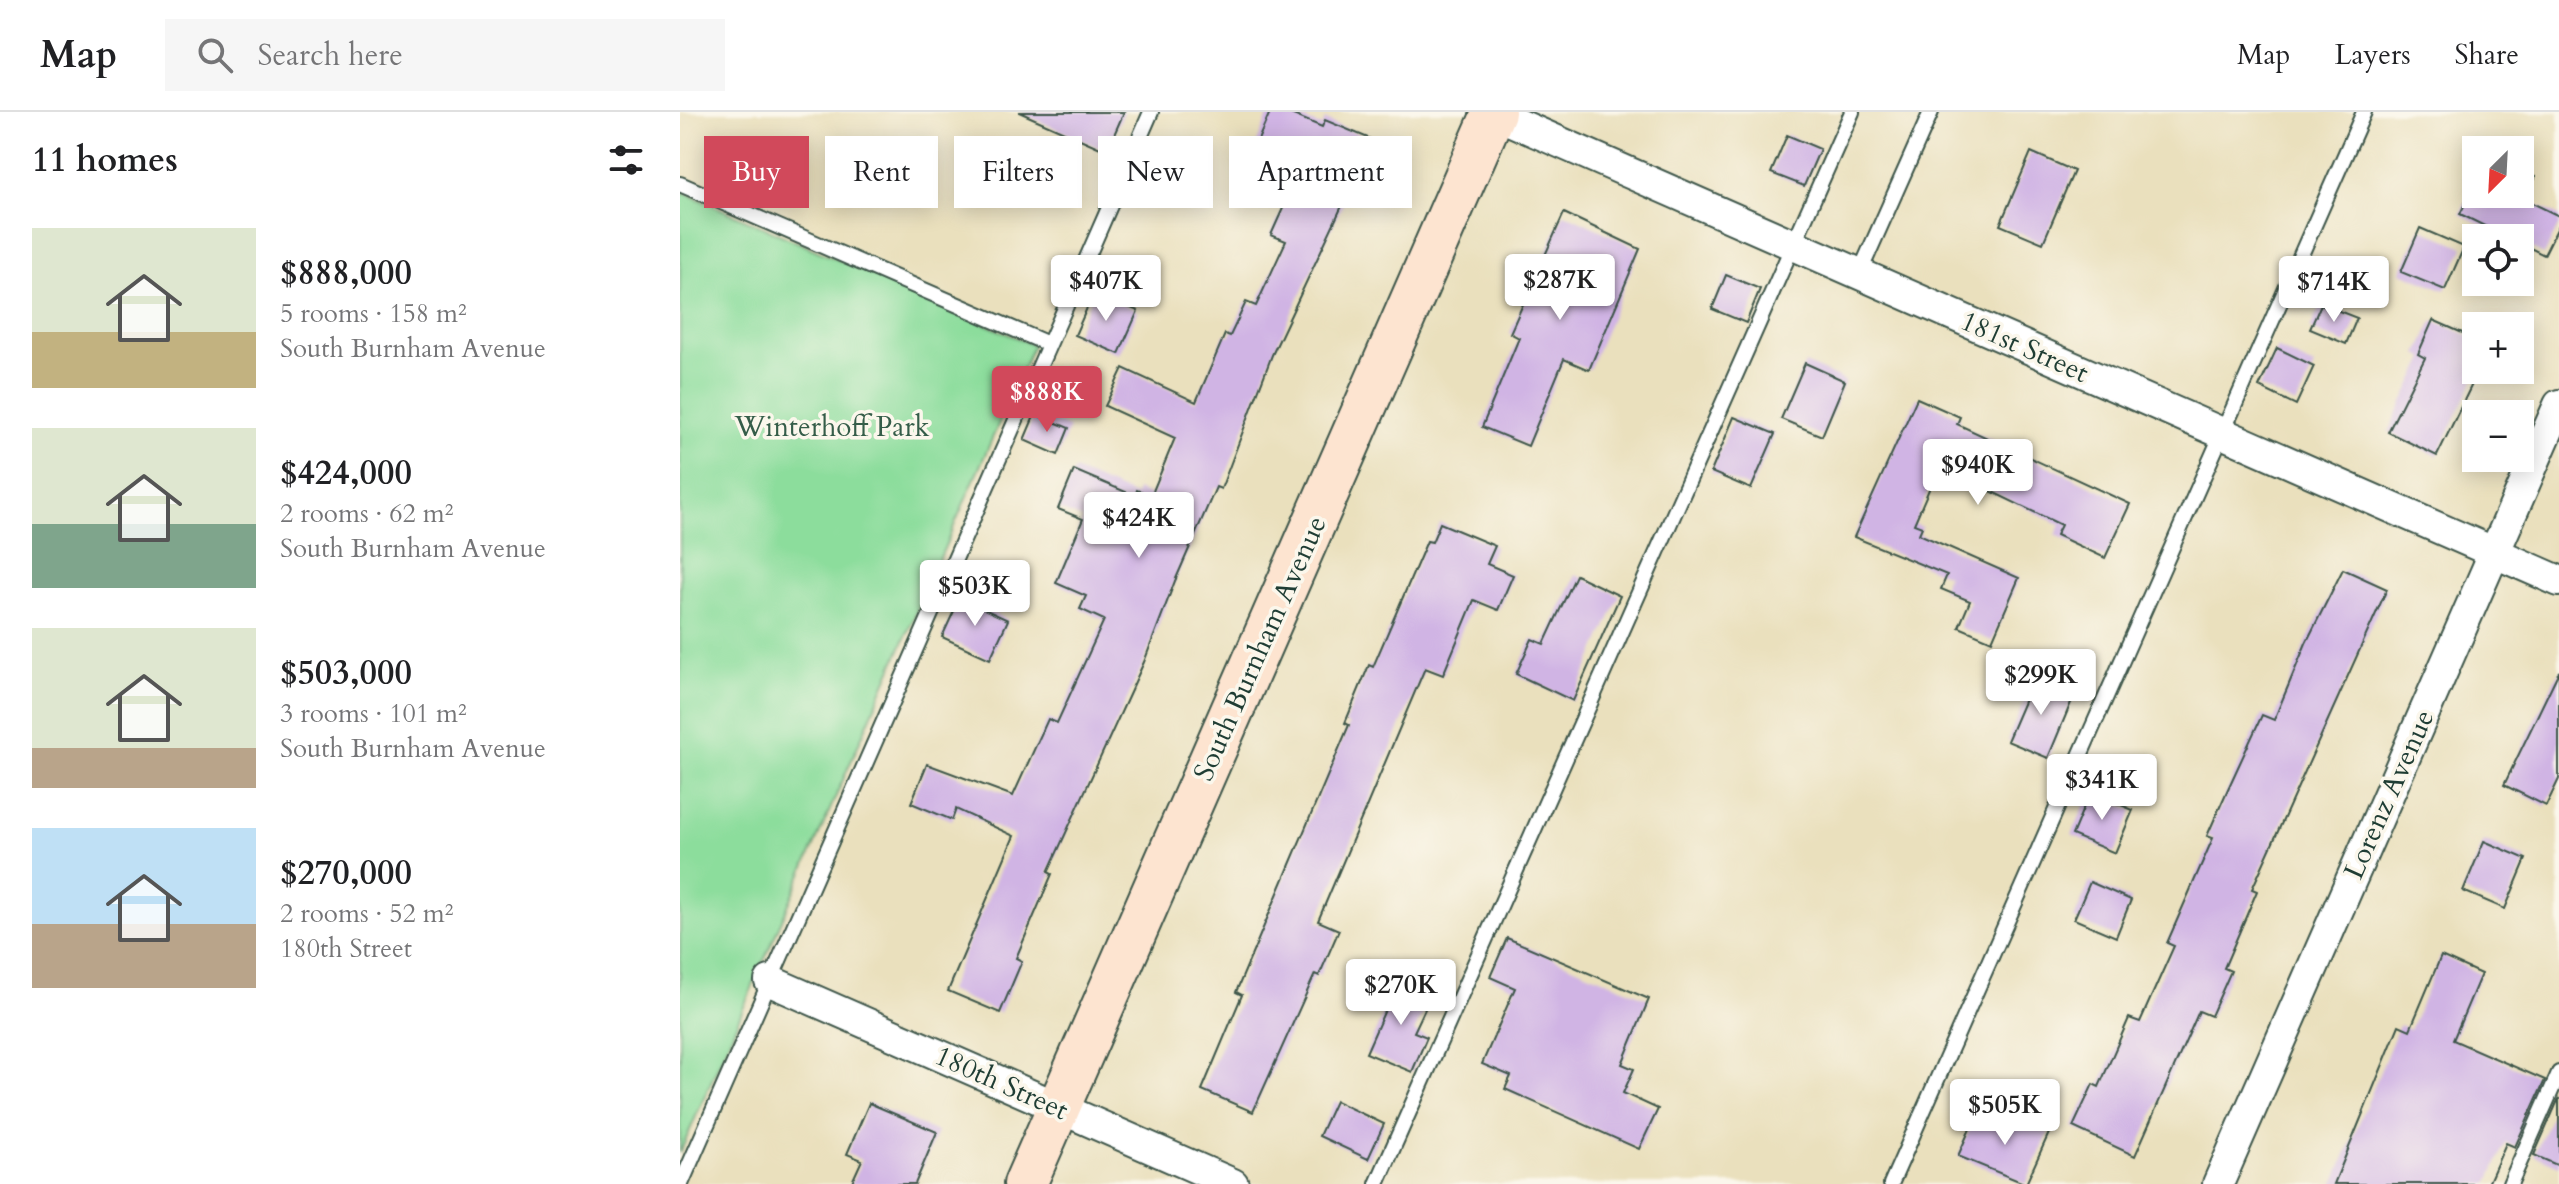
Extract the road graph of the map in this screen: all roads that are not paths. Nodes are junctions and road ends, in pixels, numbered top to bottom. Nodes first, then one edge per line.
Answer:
1 (1151, 112) edge
2 (1492, 112) edge
3 (1852, 112) edge
4 (1931, 112) edge
5 (2364, 112) edge
6 (680, 184) edge
7 (1793, 244) junction
8 (1859, 274) junction
9 (1048, 344) junction
10 (2559, 405) edge
11 (2224, 434) junction
12 (2494, 552) junction
13 (2559, 581) edge
14 (770, 981) junction
15 (2559, 1073) edge
16 (1059, 1107) junction
17 (681, 1184) edge
18 (1025, 1184) edge
19 (1233, 1184) edge
20 (1377, 1184) edge
21 (1891, 1184) edge
22 (2218, 1184) edge
23 (2510, 1184) edge

1 - 9 lane
2 - 7 street, 181st Street
2 - 16 main road, South Burnham Avenue
3 - 7 lane
4 - 8 lane
5 - 11 lane
6 - 9 lane
7 - 8 street, 181st Street
7 - 20 lane
8 - 11 street, 181st Street
9 - 14 lane
10 - 12 street, Lorenz Avenue
11 - 12 street, 181st Street
11 - 21 lane
12 - 13 street, 181st Street
12 - 22 street, Lorenz Avenue
14 - 16 street, 180th Street
14 - 17 lane
15 - 23 lane
16 - 18 main road, South Burnham Avenue
16 - 19 street, 180th Street

